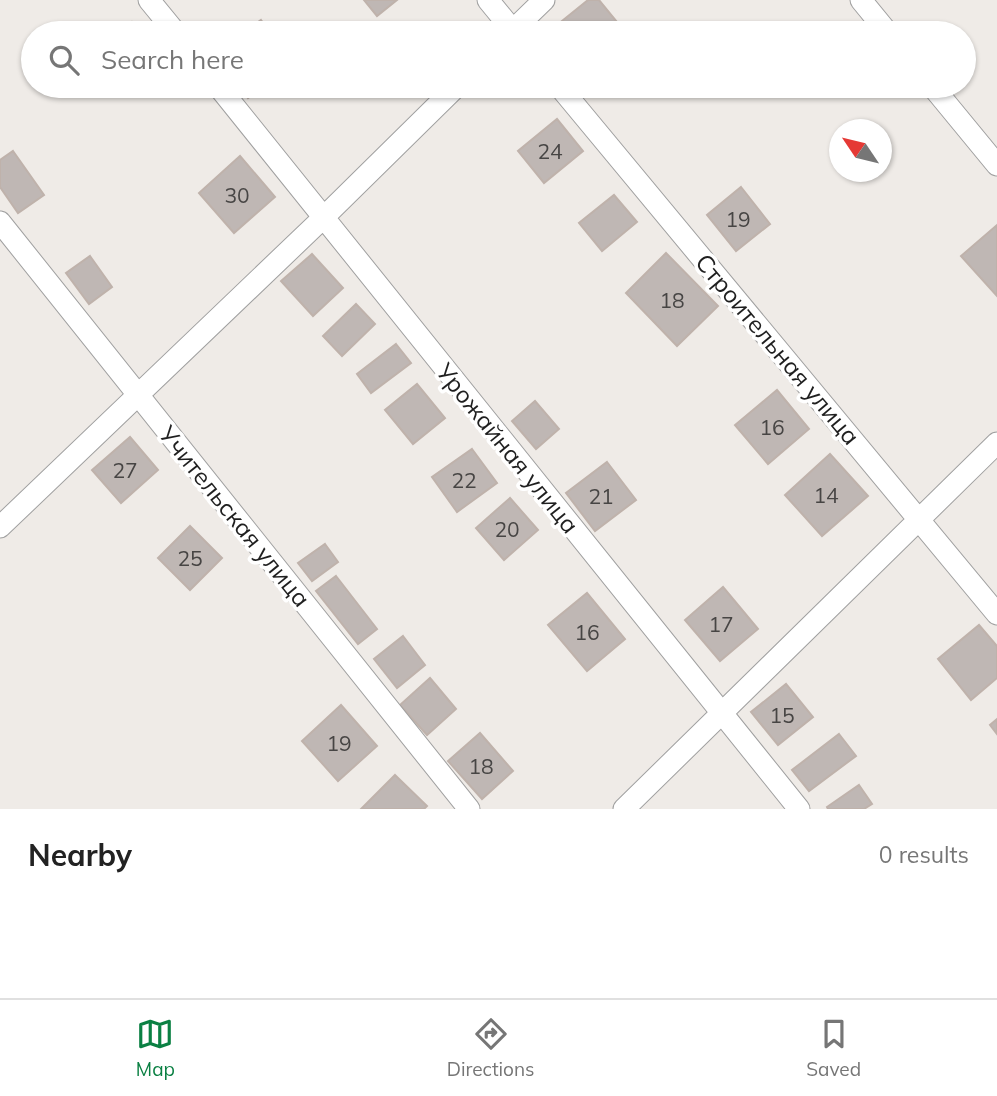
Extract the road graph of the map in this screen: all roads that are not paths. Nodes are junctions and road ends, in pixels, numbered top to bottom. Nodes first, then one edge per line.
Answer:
1 (149, 0) edge
2 (488, 0) edge
3 (544, 0) edge
4 (861, 0) edge
5 (166, 21) edge
6 (504, 21) edge
7 (524, 21) edge
8 (878, 21) edge
9 (228, 98) edge
10 (445, 98) edge
11 (569, 98) edge
12 (942, 98) edge
13 (997, 165) edge
14 (324, 217) junction
15 (0, 222) edge
16 (139, 396) junction
17 (997, 443) edge
18 (919, 517) junction
19 (0, 527) edge
20 (997, 614) edge
21 (721, 714) junction
22 (469, 809) edge
23 (624, 809) edge
24 (799, 809) edge

1 - 5 street
2 - 6 street
3 - 7 street
4 - 8 street
9 - 14 street, Урожайная улица
10 - 14 street
11 - 18 street, Строительная улица
12 - 13 street
14 - 16 street
14 - 21 street, Урожайная улица
15 - 16 street, Учительская улица
16 - 19 street
16 - 22 street, Учительская улица
17 - 18 street
18 - 20 street, Строительная улица
18 - 21 street
21 - 23 street
21 - 24 street, Урожайная улица

